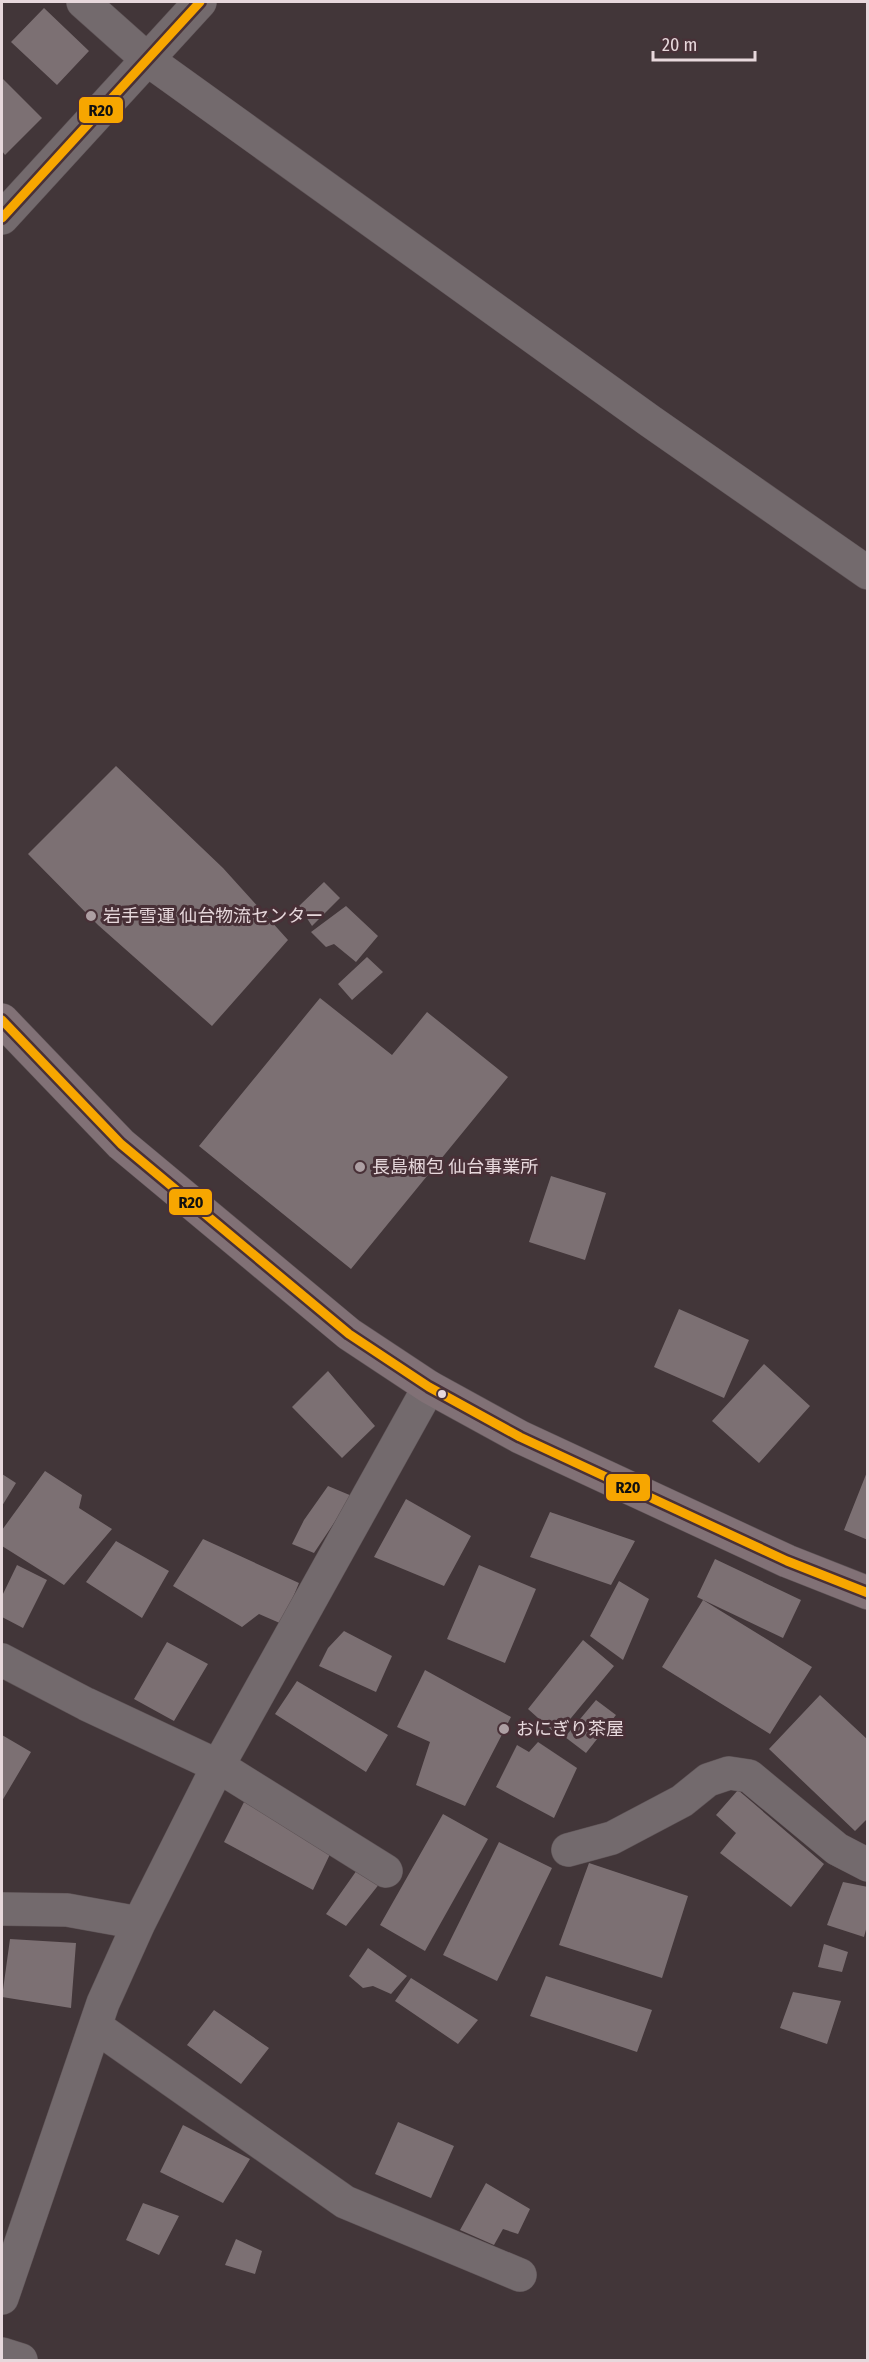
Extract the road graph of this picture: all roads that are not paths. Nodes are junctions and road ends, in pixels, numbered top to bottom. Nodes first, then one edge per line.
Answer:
1 (83, 2) edge
2 (200, 2) edge
3 (147, 60) junction
4 (2, 218) edge
5 (867, 573) edge
6 (2, 1020) edge
7 (429, 1387) junction
8 (867, 1593) edge
9 (2, 1660) edge
10 (218, 1766) junction
11 (568, 1850) dead end
12 (867, 1865) edge
13 (386, 1871) dead end
14 (2, 1909) edge
15 (139, 1923) junction
16 (95, 2026) junction
17 (520, 2275) dead end
18 (2, 2298) edge
19 (2, 2354) edge
20 (21, 2361) edge

1 - 3 street
2 - 3 street
3 - 4 street
3 - 5 street
6 - 7 main road
7 - 8 main road
7 - 10 street
9 - 10 street
10 - 13 street
10 - 15 street
11 - 12 street
14 - 15 street
15 - 16 street
16 - 17 street
16 - 18 street
19 - 20 street

